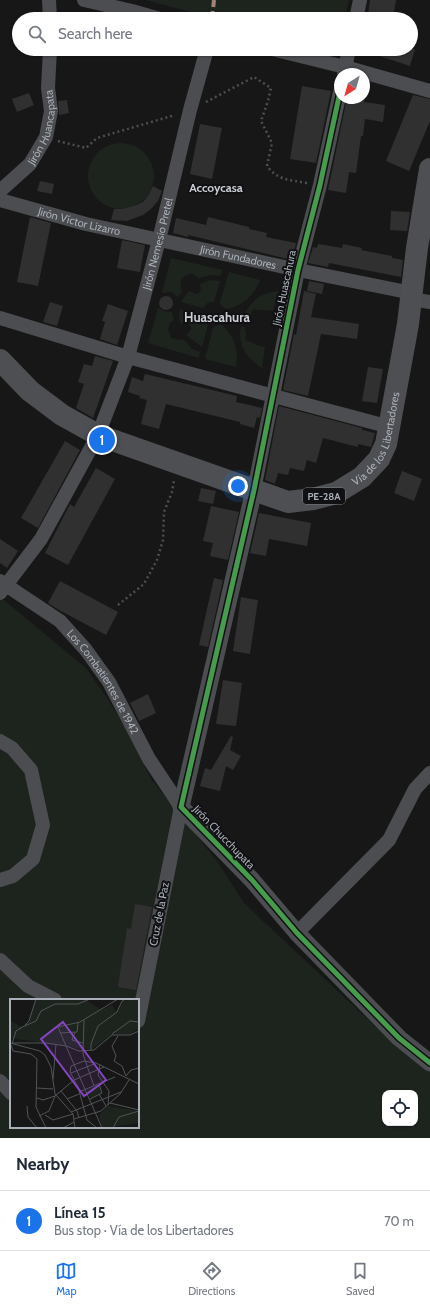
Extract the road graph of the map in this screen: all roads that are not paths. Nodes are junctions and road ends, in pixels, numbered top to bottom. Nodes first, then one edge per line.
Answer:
1 (49, 0) edge
2 (84, 0) edge
3 (360, 0) edge
4 (134, 5) edge
5 (50, 12) edge
6 (147, 12) edge
7 (357, 12) edge
8 (50, 56) edge
9 (205, 56) edge
10 (295, 56) edge
11 (348, 56) edge
12 (335, 68) edge
13 (346, 68) edge
14 (370, 77) edge
15 (430, 91) edge
16 (337, 104) edge
17 (430, 169) edge
18 (0, 191) edge
19 (0, 200) edge
20 (159, 240) junction
21 (298, 270) junction
22 (418, 298) edge
23 (0, 318) edge
24 (128, 357) junction
25 (0, 360) edge
26 (273, 396) junction
27 (390, 427) junction
28 (98, 435) junction
29 (254, 490) junction
30 (2, 586) edge
31 (0, 741) edge
32 (430, 773) edge
33 (181, 807) junction
34 (0, 880) edge
35 (297, 933) junction
36 (0, 960) edge
37 (53, 999) edge
38 (139, 1016) edge
39 (430, 1063) edge
40 (0, 1081) edge
41 (10, 1092) edge
42 (0, 1095) edge
43 (10, 1098) edge

1 - 5 street
2 - 4 street
3 - 7 street
4 - 6 street
8 - 18 street, Jirón Huancapata
9 - 20 street, Jirón Nemesio Pretel
10 - 12 street
11 - 13 street
14 - 15 street
16 - 21 street, Jirón Huascahura
17 - 22 highway, Vía de los Libertadores / PE-28A
19 - 20 street, Jirón Víctor Lizarro
20 - 21 street, Jirón Fundadores
20 - 24 street, Jirón Nemesio Pretel
21 - 22 street, Jirón Fundadores
21 - 26 street, Jirón Huascahura
22 - 27 highway, Vía de los Libertadores / PE-28A
23 - 24 street
24 - 26 street
24 - 28 street, Jirón Nemesio Pretel
25 - 28 highway, Vía de los Libertadores / PE-28A
26 - 27 street
26 - 29 street, Jirón Huascahura
27 - 29 highway, Vía de los Libertadores / PE-28A
28 - 29 highway, Vía de los Libertadores / PE-28A
28 - 30 street, Jirón Nemesio Pretel
29 - 33 street, Jirón Chucchupata
30 - 33 street, Los Combatientes de 1942
31 - 34 street
32 - 35 street
33 - 35 street, Jirón Chucchupata
33 - 38 street, Cruz de la Paz
35 - 39 street, Jirón Chucchupata
36 - 37 street
40 - 41 street
42 - 43 street

